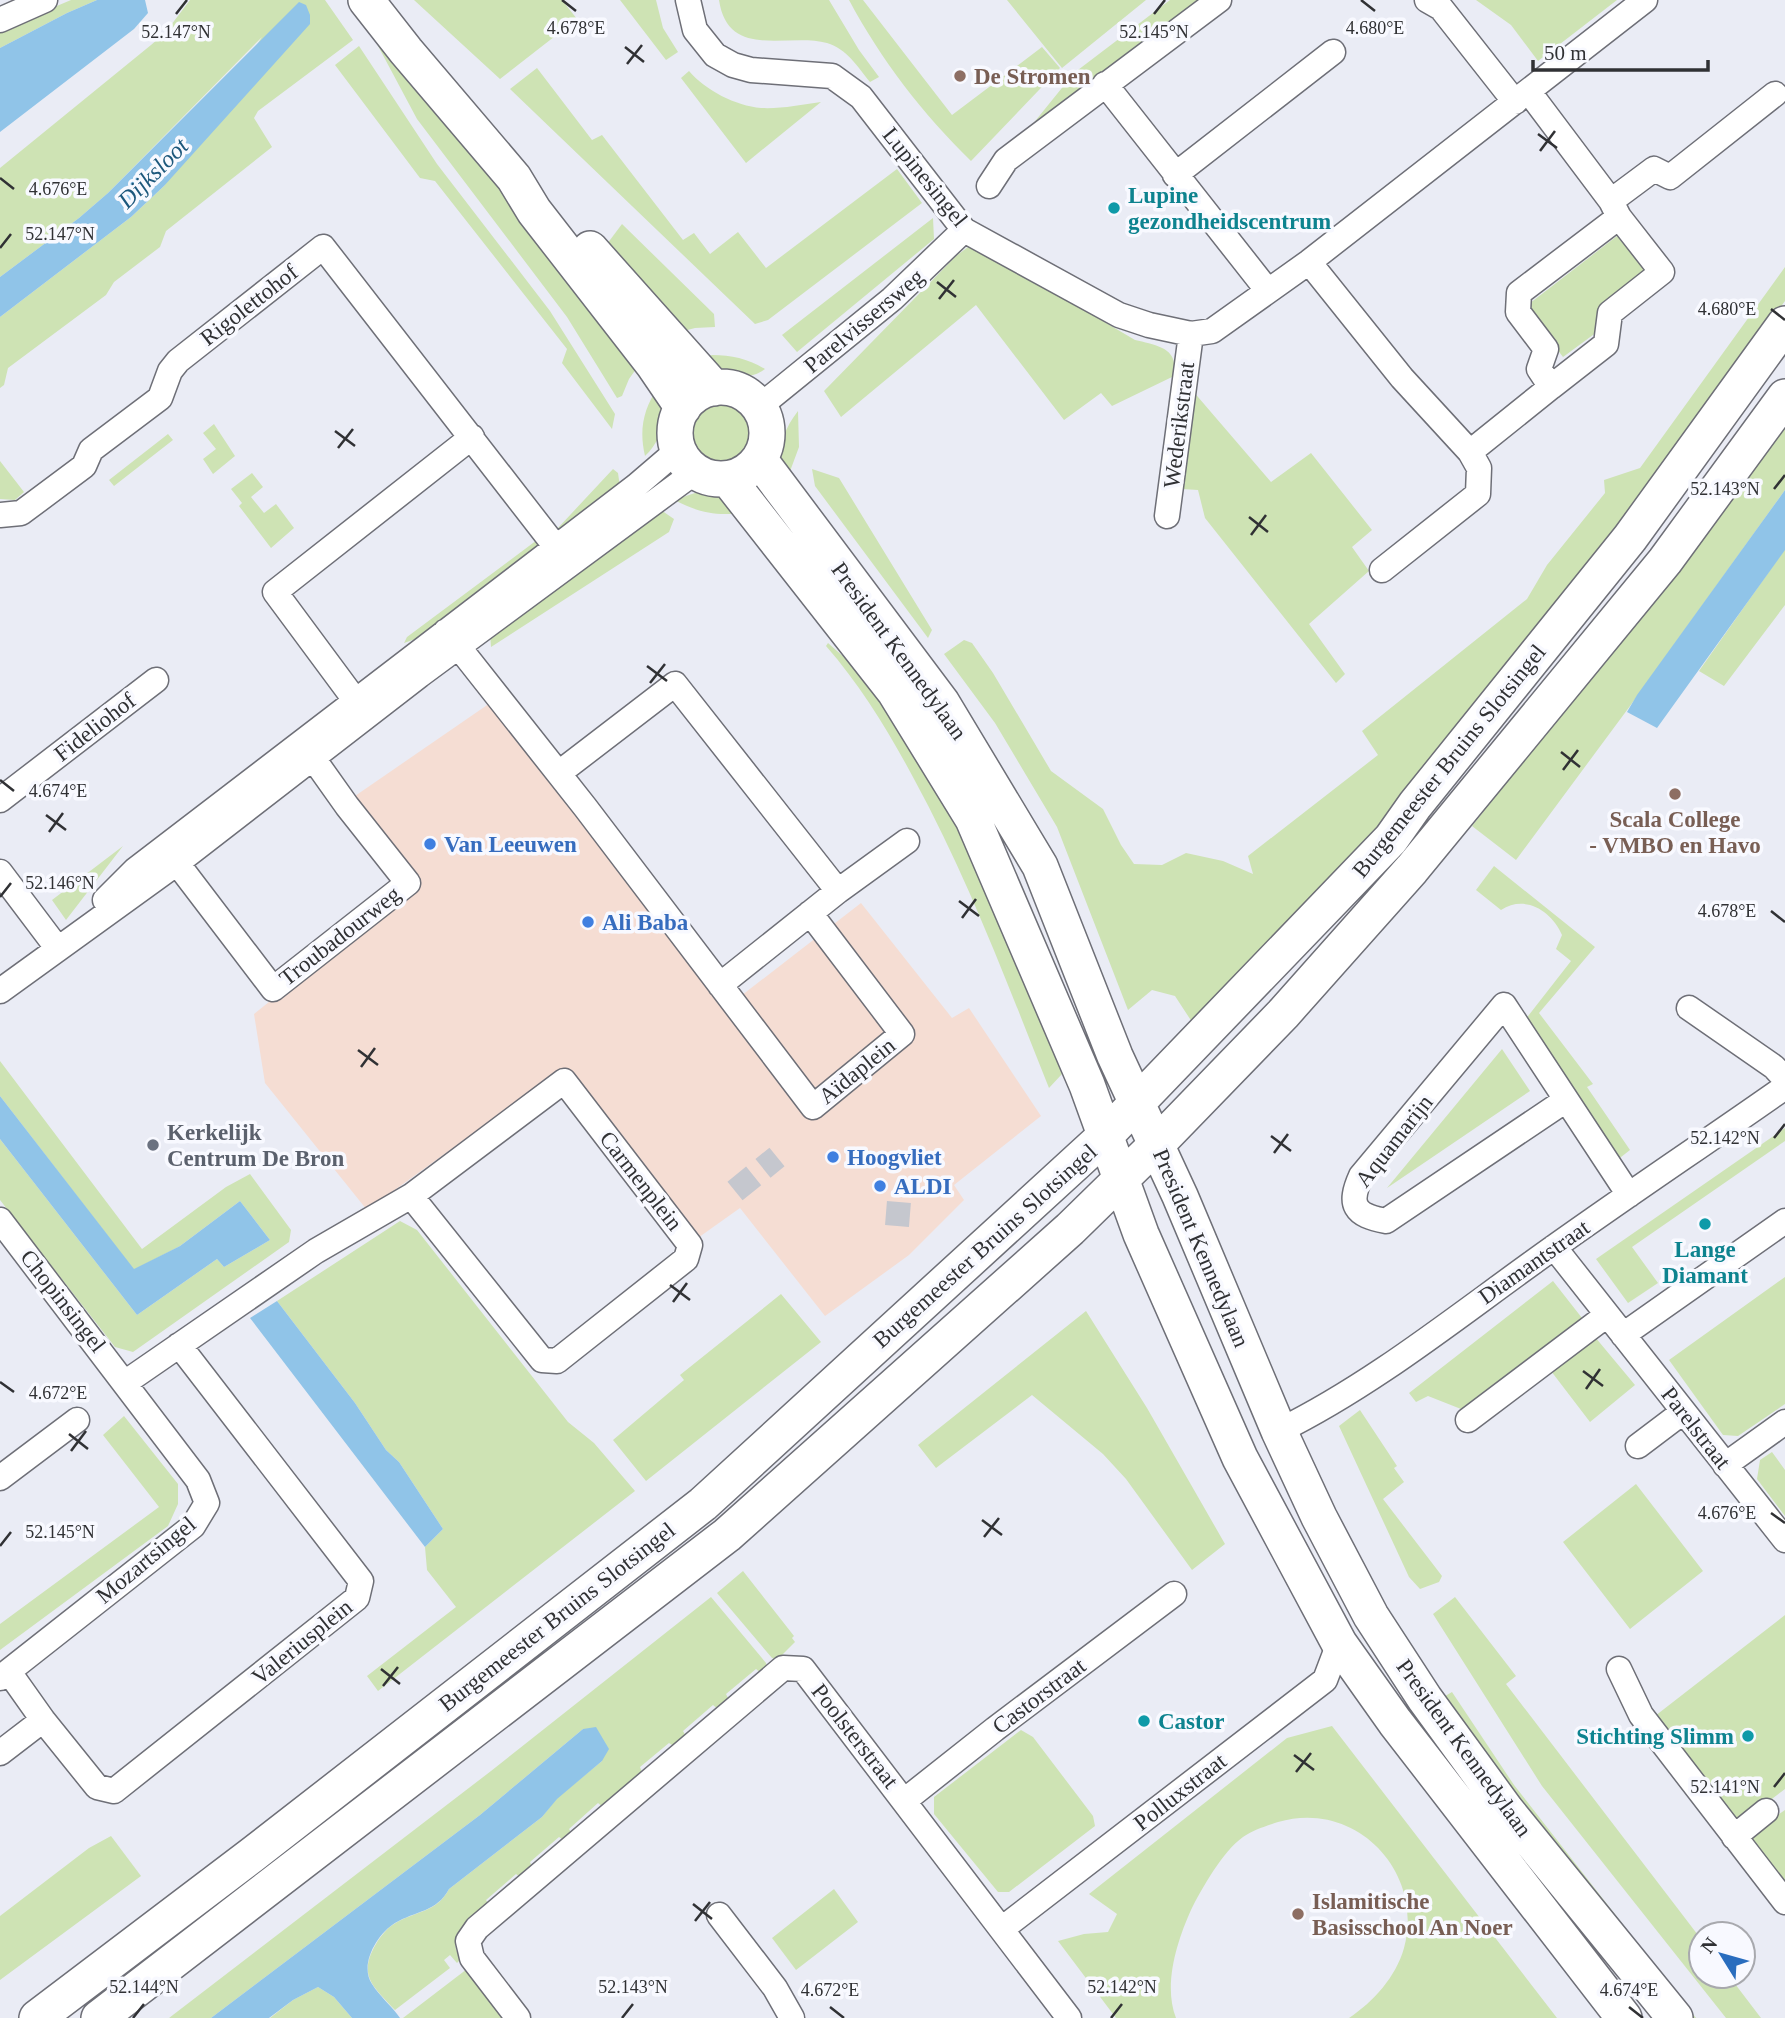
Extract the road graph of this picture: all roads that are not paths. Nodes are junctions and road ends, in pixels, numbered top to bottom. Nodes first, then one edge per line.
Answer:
1 (45, 0) edge
2 (366, 0) edge
3 (688, 0) edge
4 (1219, 0) edge
5 (1427, 0) edge
6 (1645, 0) edge
7 (0, 19) edge
8 (1333, 52) dead end
9 (1105, 84) junction
10 (1775, 94) dead end
11 (1522, 97) junction
12 (1175, 175) junction
13 (514, 178) junction
14 (989, 186) dead end
15 (1615, 209) junction
16 (964, 230) junction
17 (1309, 262) junction
18 (1268, 291) junction
19 (1785, 324) edge
20 (1191, 334) junction
21 (1551, 387) junction
22 (714, 388) junction
23 (1785, 397) edge
24 (759, 407) junction
25 (683, 408) junction
26 (472, 437) junction
27 (1471, 452) junction
28 (759, 459) junction
29 (701, 467) junction
30 (0, 515) edge
31 (1167, 516) dead end
32 (563, 555) junction
33 (1382, 570) dead end
34 (452, 638) junction
35 (156, 680) dead end
36 (355, 701) junction
37 (307, 750) junction
38 (559, 773) junction
39 (0, 800) edge
40 (178, 836) junction
41 (907, 841) dead end
42 (177, 863) junction
43 (0, 872) edge
44 (838, 891) junction
45 (810, 914) junction
46 (58, 949) junction
47 (720, 985) junction
48 (0, 991) edge
49 (1689, 1008) dead end
50 (1785, 1079) edge
51 (1785, 1087) edge
52 (1566, 1100) junction
53 (1138, 1104) junction
54 (1105, 1136) junction
55 (1156, 1145) junction
56 (1122, 1177) junction
57 (1629, 1195) junction
58 (411, 1196) junction
59 (0, 1220) edge
60 (1785, 1221) edge
61 (1554, 1247) junction
62 (1607, 1315) junction
63 (1623, 1335) junction
64 (180, 1345) junction
65 (126, 1382) junction
66 (1683, 1412) junction
67 (77, 1420) dead end
68 (1468, 1420) dead end
69 (1785, 1422) edge
70 (1279, 1431) junction
71 (1637, 1446) dead end
72 (1724, 1465) junction
73 (0, 1478) edge
74 (1785, 1540) edge
75 (1174, 1594) dead end
76 (1339, 1643) junction
77 (1619, 1669) dead end
78 (4, 1675) edge
79 (43, 1720) junction
80 (0, 1753) edge
81 (904, 1801) junction
82 (1766, 1811) dead end
83 (1734, 1837) junction
84 (1785, 1902) edge
85 (719, 1915) dead end
86 (1003, 1928) junction
87 (37, 2018) edge
88 (99, 2018) edge
89 (518, 2018) edge
90 (792, 2018) edge
91 (1069, 2018) edge
92 (1624, 2018) edge
93 (1675, 2018) edge

1 - 7 street
2 - 13 main road
3 - 16 street, Lupinesingel
4 - 9 street, Lupinesingel
5 - 11 street
6 - 11 street
8 - 12 street
9 - 12 street
9 - 14 street, Lupinesingel
10 - 15 street
11 - 15 street
11 - 17 street
12 - 18 street
13 - 22 main road
13 - 25 main road
15 - 21 street
15 - 21 street
16 - 20 street, Lupinesingel
16 - 24 street, Parelvissersweg
17 - 18 street
17 - 27 street
18 - 20 street
19 - 53 main road, Burgemeester Bruins Slotsingel
20 - 31 street, Wederikstraat
21 - 27 street
22 - 24 main road
22 - 25 main road
23 - 55 main road, Burgemeester Bruins Slotsingel
24 - 28 main road
25 - 29 main road
26 - 30 street, Rigolettohof
26 - 32 street, Rigolettohof
26 - 36 street
27 - 33 street
28 - 29 main road
28 - 53 main road, President Kennedylaan
29 - 32 street
29 - 54 main road, President Kennedylaan
32 - 34 street
34 - 36 street
34 - 37 street
34 - 38 street, Aïdaplein
35 - 39 street, Fideliohof
36 - 37 street
37 - 40 street
37 - 42 street
37 - 42 street, Troubadourweg
38 - 44 street
38 - 47 street, Aïdaplein
40 - 42 street
40 - 46 street
41 - 44 street
42 - 46 street
43 - 46 street
44 - 45 street
45 - 47 street
45 - 47 street, Aïdaplein
46 - 48 street
49 - 50 street
51 - 57 street, Diamantstraat
52 - 52 street, Aquamarijn
52 - 57 street, Aquamarijn
53 - 54 main road, Burgemeester Bruins Slotsingel
53 - 55 main road, President Kennedylaan
54 - 56 main road, President Kennedylaan
54 - 87 main road, Burgemeester Bruins Slotsingel
55 - 56 main road, Burgemeester Bruins Slotsingel
55 - 70 main road, President Kennedylaan
56 - 76 main road, President Kennedylaan
56 - 88 main road, Burgemeester Bruins Slotsingel
57 - 61 street, Diamantstraat
58 - 58 street, Carmenplein
58 - 64 street, Carmenplein
59 - 65 street, Chopinsingel
60 - 63 street
61 - 62 street, Parelstraat
61 - 70 street, Diamantstraat
62 - 63 street, Parelstraat
62 - 68 street
63 - 66 street, Parelstraat
64 - 65 street, Carmenplein
64 - 79 street, Valeriusplein
65 - 78 street, Mozartsingel
66 - 71 street
66 - 72 street, Parelstraat
67 - 73 street
69 - 72 street
70 - 93 main road, President Kennedylaan
72 - 74 street, Parelstraat
75 - 81 street, Castorstraat
76 - 86 street, Polluxstraat
76 - 92 main road, President Kennedylaan
77 - 83 street
78 - 79 street, Valeriusplein
79 - 80 street
81 - 86 street, Poolsterstraat
81 - 89 street, Poolsterstraat
82 - 83 street
83 - 84 street
85 - 90 street
86 - 91 street, Poolsterstraat

